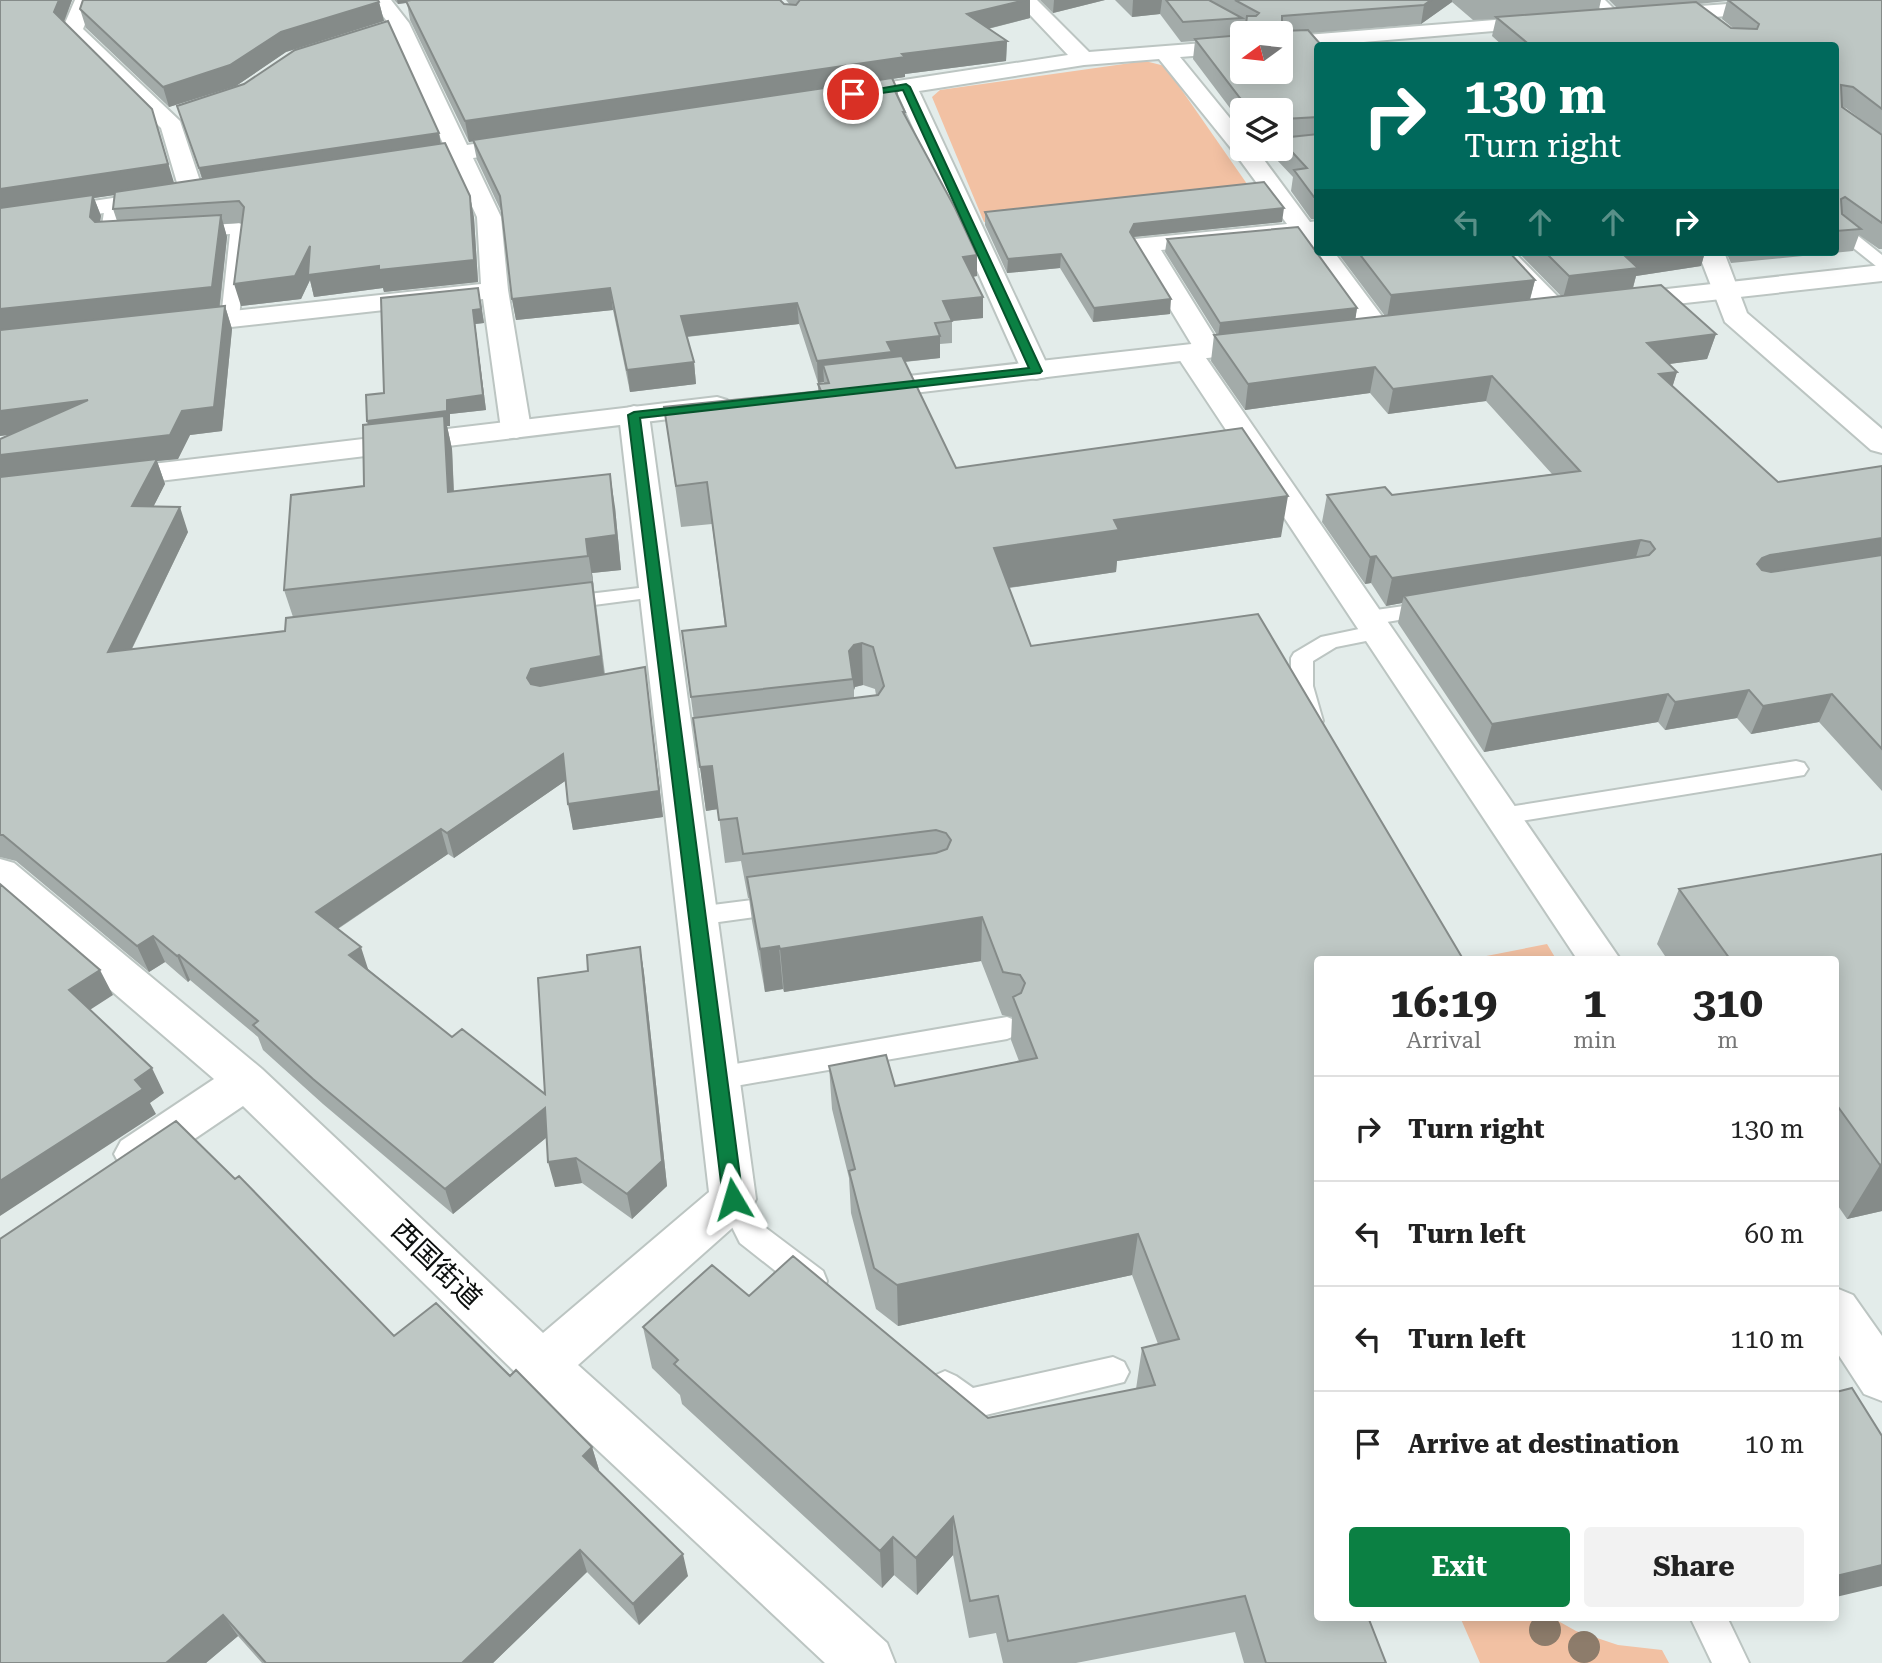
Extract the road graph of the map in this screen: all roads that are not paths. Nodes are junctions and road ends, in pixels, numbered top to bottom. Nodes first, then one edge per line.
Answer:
1 (85, 0) edge
2 (1026, 0) edge
3 (1182, 0) edge
4 (1865, 0) edge
5 (1435, 7) dead end
6 (1594, 10) edge
7 (1696, 13) junction
8 (395, 15) edge
9 (1564, 21) edge
10 (1230, 24) edge
11 (1460, 29) junction
12 (1719, 29) edge
13 (1293, 42) edge
14 (1475, 42) edge
15 (1230, 48) edge
16 (1165, 53) junction
17 (1084, 59) junction
18 (906, 87) junction
19 (825, 99) edge
20 (1230, 126) edge
21 (542, 141) edge
22 (461, 153) junction
23 (1259, 161) edge
24 (381, 165) edge
25 (219, 189) edge
26 (192, 193) junction
27 (113, 205) junction
28 (0, 222) edge
29 (1839, 228) edge
30 (173, 233) edge
31 (134, 237) edge
32 (1314, 239) edge
33 (1314, 240) edge
34 (1326, 256) edge
35 (1504, 256) edge
36 (1716, 256) edge
37 (1882, 263) edge
38 (1882, 273) edge
39 (495, 290) junction
40 (1724, 290) junction
41 (230, 319) junction
42 (151, 327) edge
43 (1379, 331) edge
44 (1287, 341) edge
45 (1199, 352) junction
46 (1036, 371) junction
47 (842, 392) edge
48 (745, 403) edge
49 (634, 415) junction
50 (516, 429) junction
51 (1882, 444) edge
52 (80, 482) edge
53 (656, 592) junction
54 (548, 605) edge
55 (1448, 606) edge
56 (1374, 625) junction
57 (1326, 746) edge
58 (1796, 769) dead end
59 (1502, 816) junction
60 (0, 873) edge
61 (803, 902) edge
62 (697, 916) junction
63 (1597, 956) edge
64 (1007, 1028) dead end
65 (718, 1078) junction
66 (246, 1081) junction
67 (100, 1178) edge
68 (733, 1199) junction
69 (838, 1302) edge
70 (1839, 1314) edge
71 (542, 1365) junction
72 (925, 1370) edge
73 (1113, 1372) dead end
74 (1882, 1378) edge
75 (1710, 1621) edge
76 (867, 1663) edge
77 (1731, 1663) edge

1 - 26 street
2 - 17 street
3 - 10 lane
4 - 7 street
5 - 11 street
6 - 7 street
7 - 12 street
8 - 22 street
9 - 11 street
11 - 13 street
11 - 14 street
15 - 16 street
16 - 17 street
16 - 20 street
17 - 18 street
18 - 19 street
18 - 46 street
21 - 22 street
22 - 24 street
22 - 39 street
23 - 32 street
25 - 26 street
26 - 27 street
27 - 28 street
27 - 31 lane
29 - 37 lane
30 - 41 lane
33 - 45 street
34 - 43 street
35 - 40 street
36 - 40 street
38 - 40 street
39 - 41 street
39 - 50 street
40 - 51 street
41 - 42 street
44 - 45 street
45 - 46 street
45 - 56 street
46 - 47 street
48 - 49 street
49 - 50 street
49 - 53 street
50 - 52 street
53 - 54 lane
53 - 62 street
55 - 56 lane
56 - 57 lane
56 - 59 street
58 - 59 lane
59 - 63 street
60 - 66 street, 西国街道
61 - 62 lane
62 - 65 street
64 - 65 lane
65 - 68 street
66 - 67 street
66 - 71 street, 西国街道
68 - 69 lane
68 - 71 street
70 - 74 street
71 - 76 street, 西国街道
72 - 73 lane
75 - 77 lane

